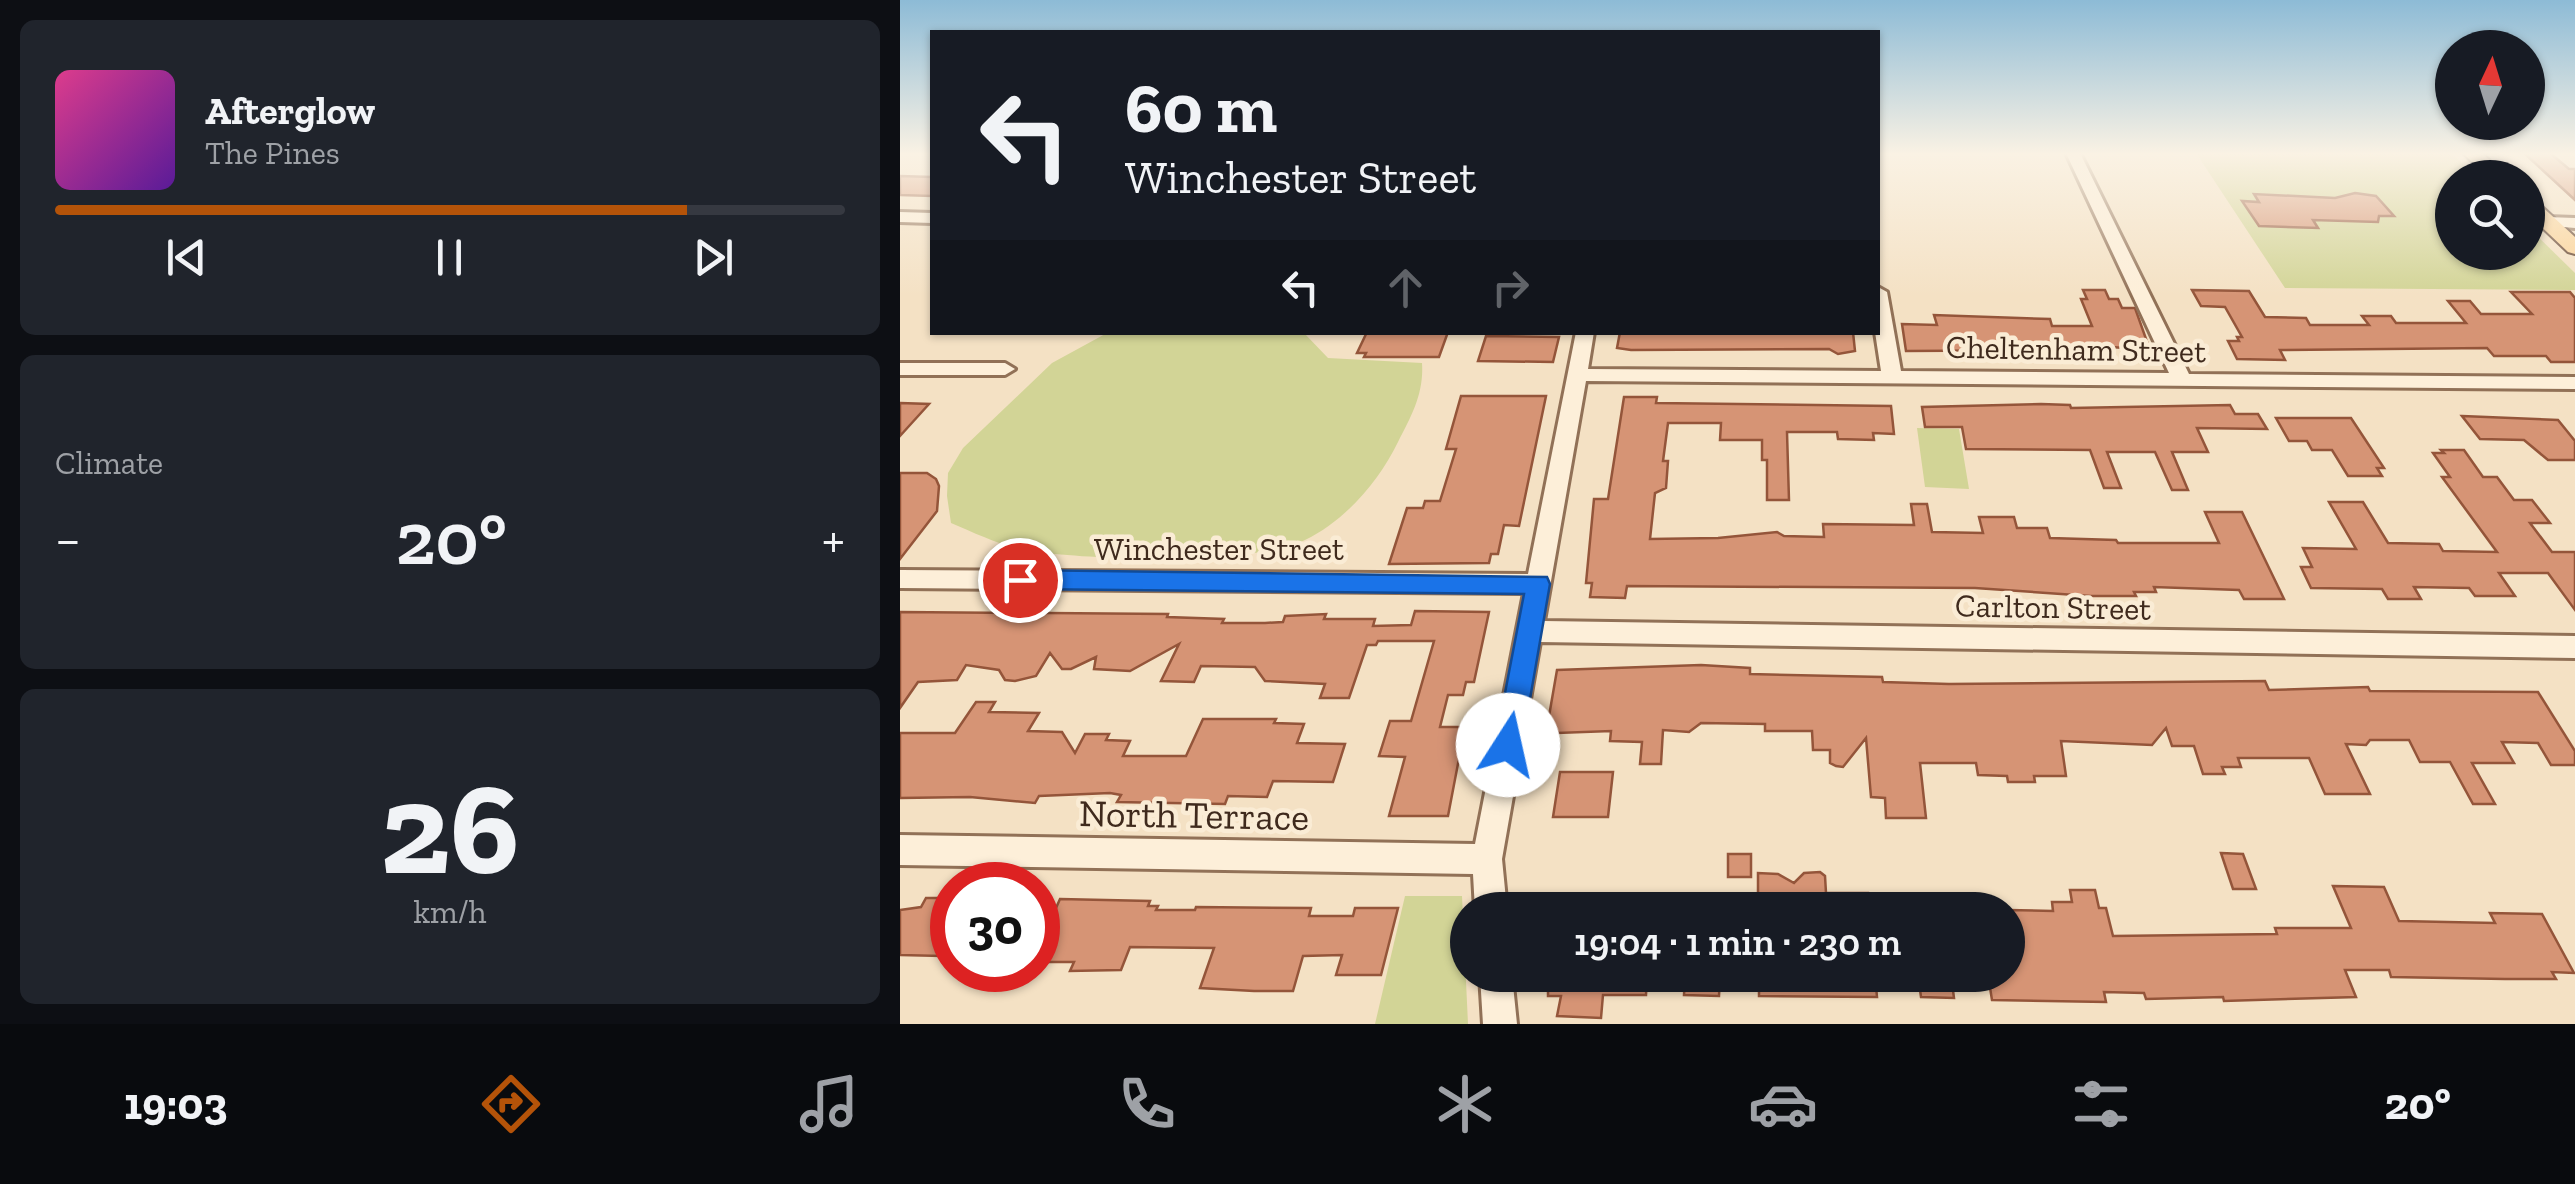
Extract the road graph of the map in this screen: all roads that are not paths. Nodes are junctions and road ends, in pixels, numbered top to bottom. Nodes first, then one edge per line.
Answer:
1 (2097, 201) edge
2 (900, 218) edge
3 (930, 218) edge
4 (2547, 222) joint
5 (2575, 223) edge
6 (2575, 248) edge
7 (1880, 304) edge
8 (1584, 335) edge
9 (900, 368) edge
10 (1005, 369) dead end
11 (1577, 375) junction
12 (1892, 376) junction
13 (2182, 380) junction
14 (2575, 382) edge
15 (900, 579) edge
16 (1538, 584) junction
17 (1530, 631) junction
18 (2575, 647) edge
19 (900, 850) edge
20 (1488, 859) junction
21 (1491, 892) edge
22 (1497, 992) edge
23 (1500, 1024) edge

1 - 13 street
2 - 3 street
4 - 5 street
4 - 6 main road
7 - 12 street
8 - 11 street
9 - 10 street
11 - 12 street, Cheltenham Street
11 - 16 street
12 - 13 street, Cheltenham Street
13 - 14 street, Cheltenham Street
15 - 16 street, Winchester Street
16 - 17 street
17 - 18 street, Carlton Street
17 - 20 street
19 - 20 street, North Terrace
20 - 21 street
22 - 23 street

